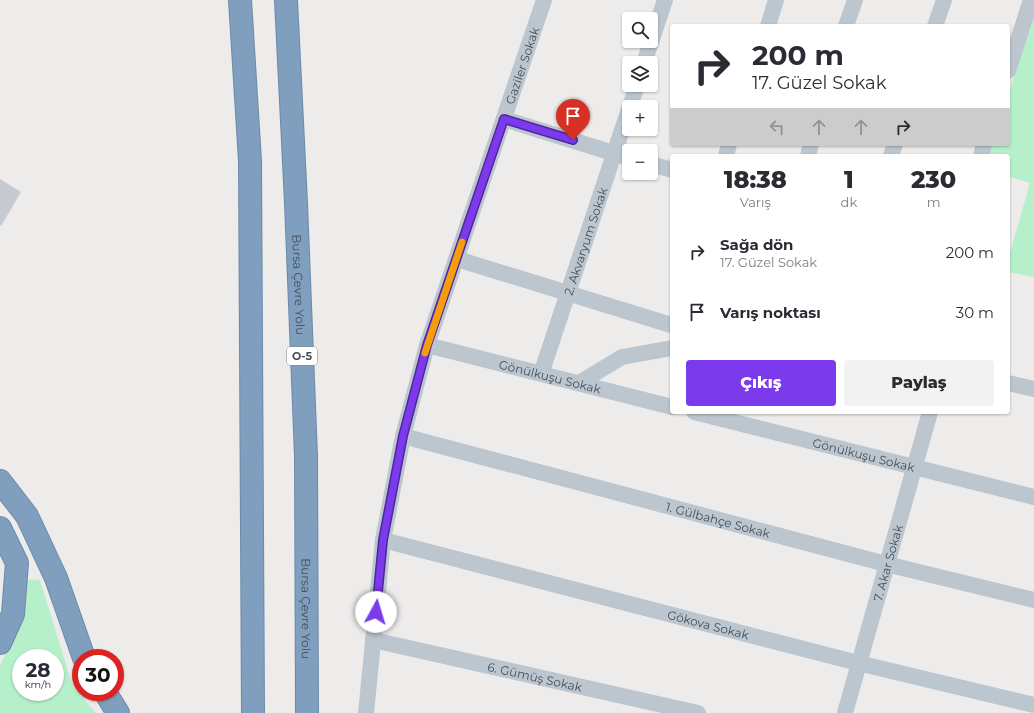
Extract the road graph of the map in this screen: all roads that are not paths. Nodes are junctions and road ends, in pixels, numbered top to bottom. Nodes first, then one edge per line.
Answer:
1 (240, 0) edge
2 (286, 0) edge
3 (544, 0) edge
4 (665, 0) edge
5 (776, 0) edge
6 (855, 0) edge
7 (944, 0) edge
8 (1031, 0) edge
9 (769, 24) edge
10 (847, 24) edge
11 (936, 24) edge
12 (646, 56) edge
13 (1010, 65) edge
14 (504, 119) junction
15 (622, 155) edge
16 (658, 166) edge
17 (670, 169) edge
18 (457, 259) junction
19 (568, 293) junction
20 (670, 323) edge
21 (670, 336) edge
22 (427, 345) junction
23 (668, 348) edge
24 (541, 374) junction
25 (579, 383) junction
26 (1010, 383) edge
27 (1034, 389) edge
28 (670, 406) edge
29 (702, 414) edge
30 (929, 414) edge
31 (403, 436) junction
32 (915, 467) junction
33 (0, 481) edge
34 (1034, 497) edge
35 (0, 528) edge
36 (383, 540) junction
37 (886, 564) junction
38 (1034, 600) edge
39 (373, 640) junction
40 (0, 643) edge
41 (81, 649) edge
42 (858, 663) junction
43 (111, 701) edge
44 (1034, 705) edge
45 (253, 708) edge
46 (675, 711) edge
47 (118, 713) edge
48 (307, 713) edge
49 (366, 713) edge
50 (698, 713) edge
51 (845, 713) edge

1 - 45 highway
2 - 48 highway, Bursa Çevre Yolu / O-5
3 - 14 street, Gaziler Sokak
4 - 12 street
5 - 9 street
6 - 10 street
7 - 11 street
8 - 13 street
14 - 15 street
14 - 18 street, Gaziler Sokak
15 - 19 street, 2. Akvaryum Sokak
16 - 17 street
18 - 19 street
18 - 22 street, Gaziler Sokak
19 - 20 street
19 - 24 street, 2. Akvaryum Sokak
21 - 23 street
22 - 24 street, Gönülkuşu Sokak
22 - 31 street, Gaziler Sokak
23 - 25 street
24 - 25 street, Gönülkuşu Sokak
25 - 28 street, Gönülkuşu Sokak
26 - 27 street
29 - 32 street, Gönülkuşu Sokak
30 - 32 street, 7. Akar Sokak
31 - 36 street, Gaziler Sokak
31 - 37 street, 1. Gülbahçe Sokak
32 - 34 street, Gönülkuşu Sokak
32 - 37 street, 7. Akar Sokak
33 - 41 highway
35 - 40 highway
36 - 39 street, Gaziler Sokak
36 - 42 street, Gökova Sokak
37 - 38 street, 1. Gülbahçe Sokak
37 - 42 street, 7. Akar Sokak
39 - 46 street, 6. Gümüş Sokak
39 - 49 street, Gaziler Sokak
42 - 44 street, Gökova Sokak
42 - 51 street, 7. Akar Sokak
43 - 47 highway
46 - 50 street, 6. Gümüş Sokak

